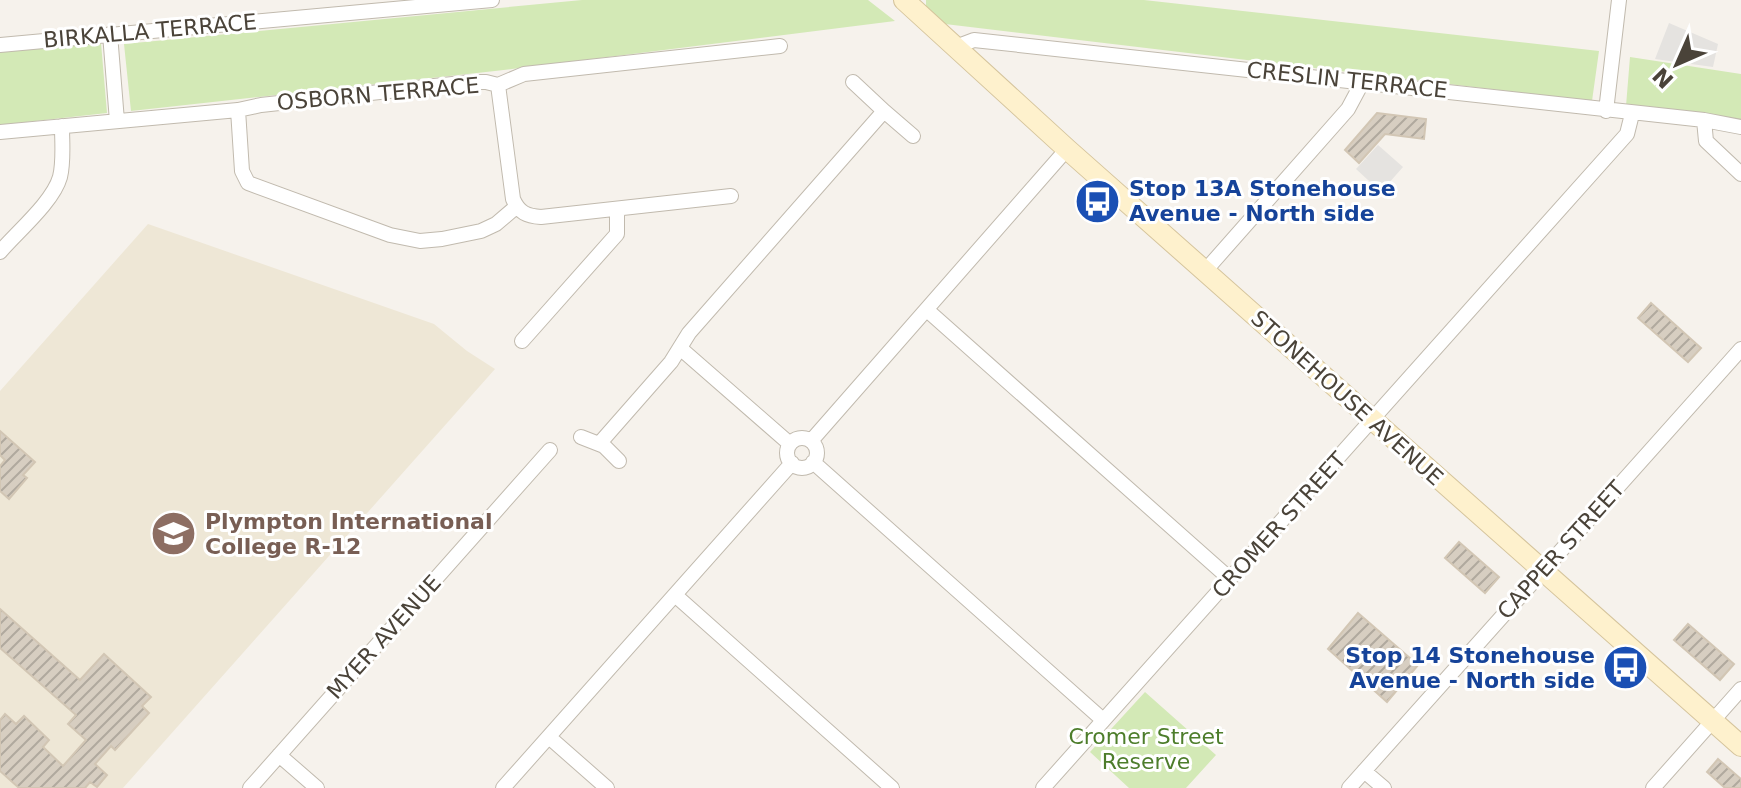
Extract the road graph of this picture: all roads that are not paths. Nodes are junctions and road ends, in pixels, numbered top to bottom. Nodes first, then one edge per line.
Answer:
1 (492, 0) edge
2 (885, 0) edge
3 (904, 0) edge
4 (1619, 0) edge
5 (374, 6) edge
6 (110, 34) junction
7 (0, 45) edge
8 (780, 46) dead end
9 (953, 48) junction
10 (1363, 81) junction
11 (853, 82) dead end
12 (498, 85) junction
13 (238, 110) junction
14 (884, 111) junction
15 (1606, 111) junction
16 (1632, 114) junction
17 (1704, 120) junction
18 (117, 121) junction
19 (62, 126) junction
20 (1741, 127) edge
21 (0, 132) edge
22 (913, 136) dead end
23 (1067, 149) junction
24 (1741, 174) edge
25 (731, 196) dead end
26 (516, 207) junction
27 (617, 209) junction
28 (0, 252) edge
29 (1205, 271) junction
30 (927, 310) junction
31 (522, 341) dead end
32 (680, 348) junction
33 (1741, 349) edge
34 (1373, 421) junction
35 (581, 437) dead end
36 (811, 441) junction
37 (599, 444) junction
38 (790, 444) junction
39 (550, 450) dead end
40 (619, 461) dead end
41 (813, 462) junction
42 (792, 463) junction
43 (1542, 571) junction
44 (1230, 579) junction
45 (675, 595) junction
46 (1741, 689) edge
47 (1103, 720) junction
48 (1712, 721) junction
49 (549, 737) junction
50 (1741, 746) edge
51 (279, 755) junction
52 (1364, 771) junction
53 (250, 788) edge
54 (317, 788) edge
55 (503, 788) edge
56 (607, 788) edge
57 (892, 788) edge
58 (1043, 788) edge
59 (1349, 788) edge
60 (1384, 788) edge
61 (1653, 788) edge

1 - 5 street, BIRKALLA TERRACE
2 - 9 street, STONEHOUSE AVENUE
3 - 9 street, STONEHOUSE AVENUE
4 - 15 street
5 - 6 street, BIRKALLA TERRACE
6 - 7 street, BIRKALLA TERRACE
6 - 18 street
8 - 12 street, OSBORN TERRACE
9 - 10 street, CRESLIN TERRACE
9 - 23 street, STONEHOUSE AVENUE
10 - 15 street, CRESLIN TERRACE
10 - 29 street
11 - 14 street
12 - 13 street, OSBORN TERRACE
12 - 26 street
13 - 18 street, OSBORN TERRACE
13 - 26 street
14 - 22 street
14 - 32 street
15 - 16 street, CRESLIN TERRACE
16 - 17 street, CRESLIN TERRACE
16 - 34 street, CROMER STREET
17 - 20 street, CRESLIN TERRACE
17 - 24 street
18 - 19 street, OSBORN TERRACE
19 - 21 street, OSBORN TERRACE
19 - 28 street
23 - 29 street, STONEHOUSE AVENUE
23 - 30 street
25 - 27 street
26 - 27 street
27 - 31 street
29 - 34 street, STONEHOUSE AVENUE
30 - 36 street
30 - 44 street
32 - 37 street
32 - 38 street
33 - 43 street, CAPPER STREET
34 - 43 street, STONEHOUSE AVENUE
34 - 44 street, CROMER STREET
35 - 37 street
36 - 38 street
36 - 41 street
37 - 40 street
38 - 42 street
39 - 51 street, MYER AVENUE
41 - 42 street
41 - 47 street
42 - 45 street
43 - 48 street, STONEHOUSE AVENUE
43 - 52 street, CAPPER STREET
44 - 47 street, CROMER STREET
45 - 49 street
45 - 57 street
46 - 48 street
47 - 58 street, CROMER STREET
48 - 50 street, STONEHOUSE AVENUE
48 - 61 street
49 - 55 street
49 - 56 street
51 - 53 street, MYER AVENUE
51 - 54 street
52 - 59 street, CAPPER STREET
52 - 60 street

